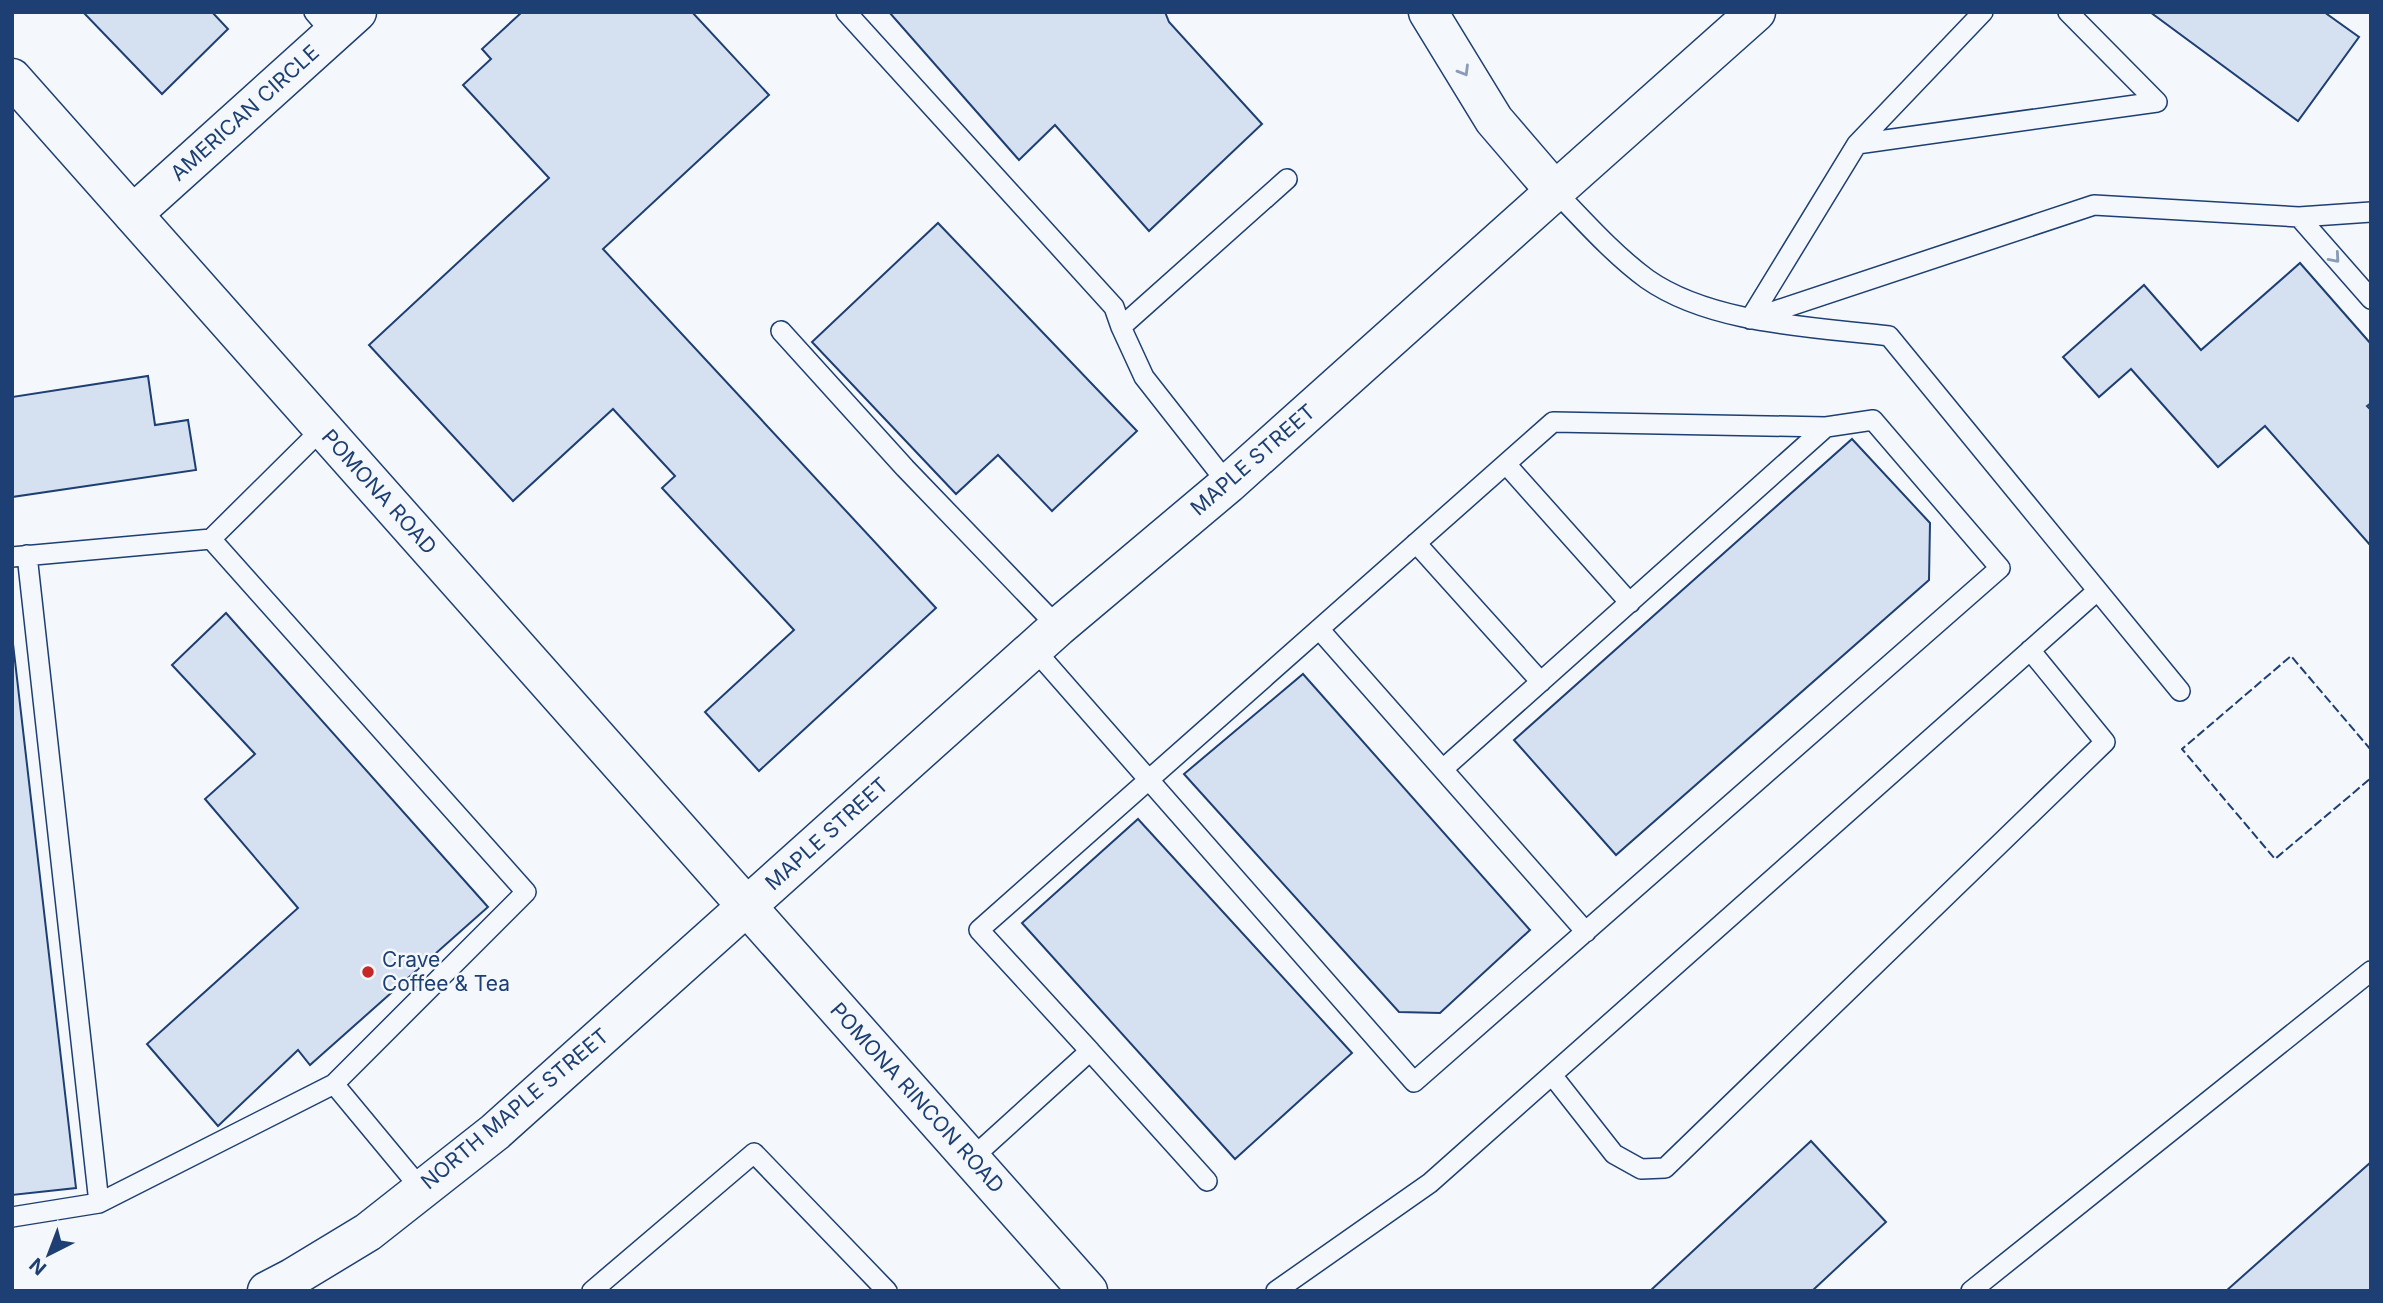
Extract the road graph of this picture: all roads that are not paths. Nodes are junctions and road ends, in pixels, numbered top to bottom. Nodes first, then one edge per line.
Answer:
1 (846, 12) edge
2 (1428, 12) edge
3 (1756, 12) edge
4 (1983, 12) edge
5 (2068, 12) edge
6 (335, 19) edge
7 (12, 78) edge
8 (1857, 144) junction
9 (1287, 179) dead end
10 (1555, 191) junction
11 (2371, 212) edge
12 (134, 214) junction
13 (2299, 217) junction
14 (2371, 299) edge
15 (1750, 319) junction
16 (1121, 327) junction
17 (781, 331) dead end
18 (1826, 427) junction
19 (323, 428) junction
20 (1506, 464) junction
21 (1228, 484) junction
22 (211, 539) junction
23 (1416, 543) junction
24 (20, 556) edge
25 (2097, 591) junction
26 (1630, 603) junction
27 (1319, 629) junction
28 (1046, 638) junction
29 (2031, 650) junction
30 (1541, 682) junction
31 (2180, 691) dead end
32 (1443, 769) junction
33 (1149, 779) junction
34 (747, 905) junction
35 (1586, 932) junction
36 (2371, 971) edge
37 (1090, 1051) junction
38 (1552, 1075) junction
39 (334, 1084) junction
40 (971, 1159) junction
41 (1207, 1181) dead end
42 (422, 1190) junction
43 (99, 1203) junction
44 (12, 1217) edge
45 (267, 1291) edge
46 (592, 1291) edge
47 (887, 1291) edge
48 (1088, 1291) edge
49 (1276, 1291) edge
50 (1971, 1291) edge

1 - 16 lane
2 -> 10 main road
3 - 10 main road, MAPLE STREET
4 - 8 lane
5 - 8 lane
6 - 12 main road, AMERICAN CIRCLE
7 - 12 main road, POMONA ROAD
8 - 15 lane
9 - 16 lane
10 - 15 lane
10 - 21 main road, MAPLE STREET
11 - 13 lane
12 - 19 main road, POMONA ROAD
13 -> 14 lane
13 - 15 lane
15 - 25 lane
16 - 21 lane
17 - 28 lane
18 - 20 lane
18 - 26 lane
18 - 35 lane
19 - 22 lane
19 - 34 main road, POMONA ROAD
20 - 23 lane
20 - 26 lane
21 - 28 main road, MAPLE STREET
22 - 24 lane
22 - 39 lane
23 - 27 lane
23 - 30 lane
24 - 43 lane
25 - 29 lane
25 - 31 lane
26 - 30 lane
27 - 32 lane
27 - 33 lane
28 - 33 lane
28 - 34 main road, MAPLE STREET
29 - 38 lane
29 - 38 lane
30 - 32 lane
32 - 35 lane
33 - 35 lane
33 - 37 lane
34 - 40 main road, POMONA RINCON ROAD
34 - 42 main road, NORTH MAPLE STREET
36 - 50 lane
37 - 40 lane
37 - 41 lane
38 - 49 lane
39 - 42 lane
39 - 43 lane
40 - 48 main road, POMONA RINCON ROAD
42 - 45 main road, NORTH MAPLE STREET
43 - 44 lane
46 - 47 lane

